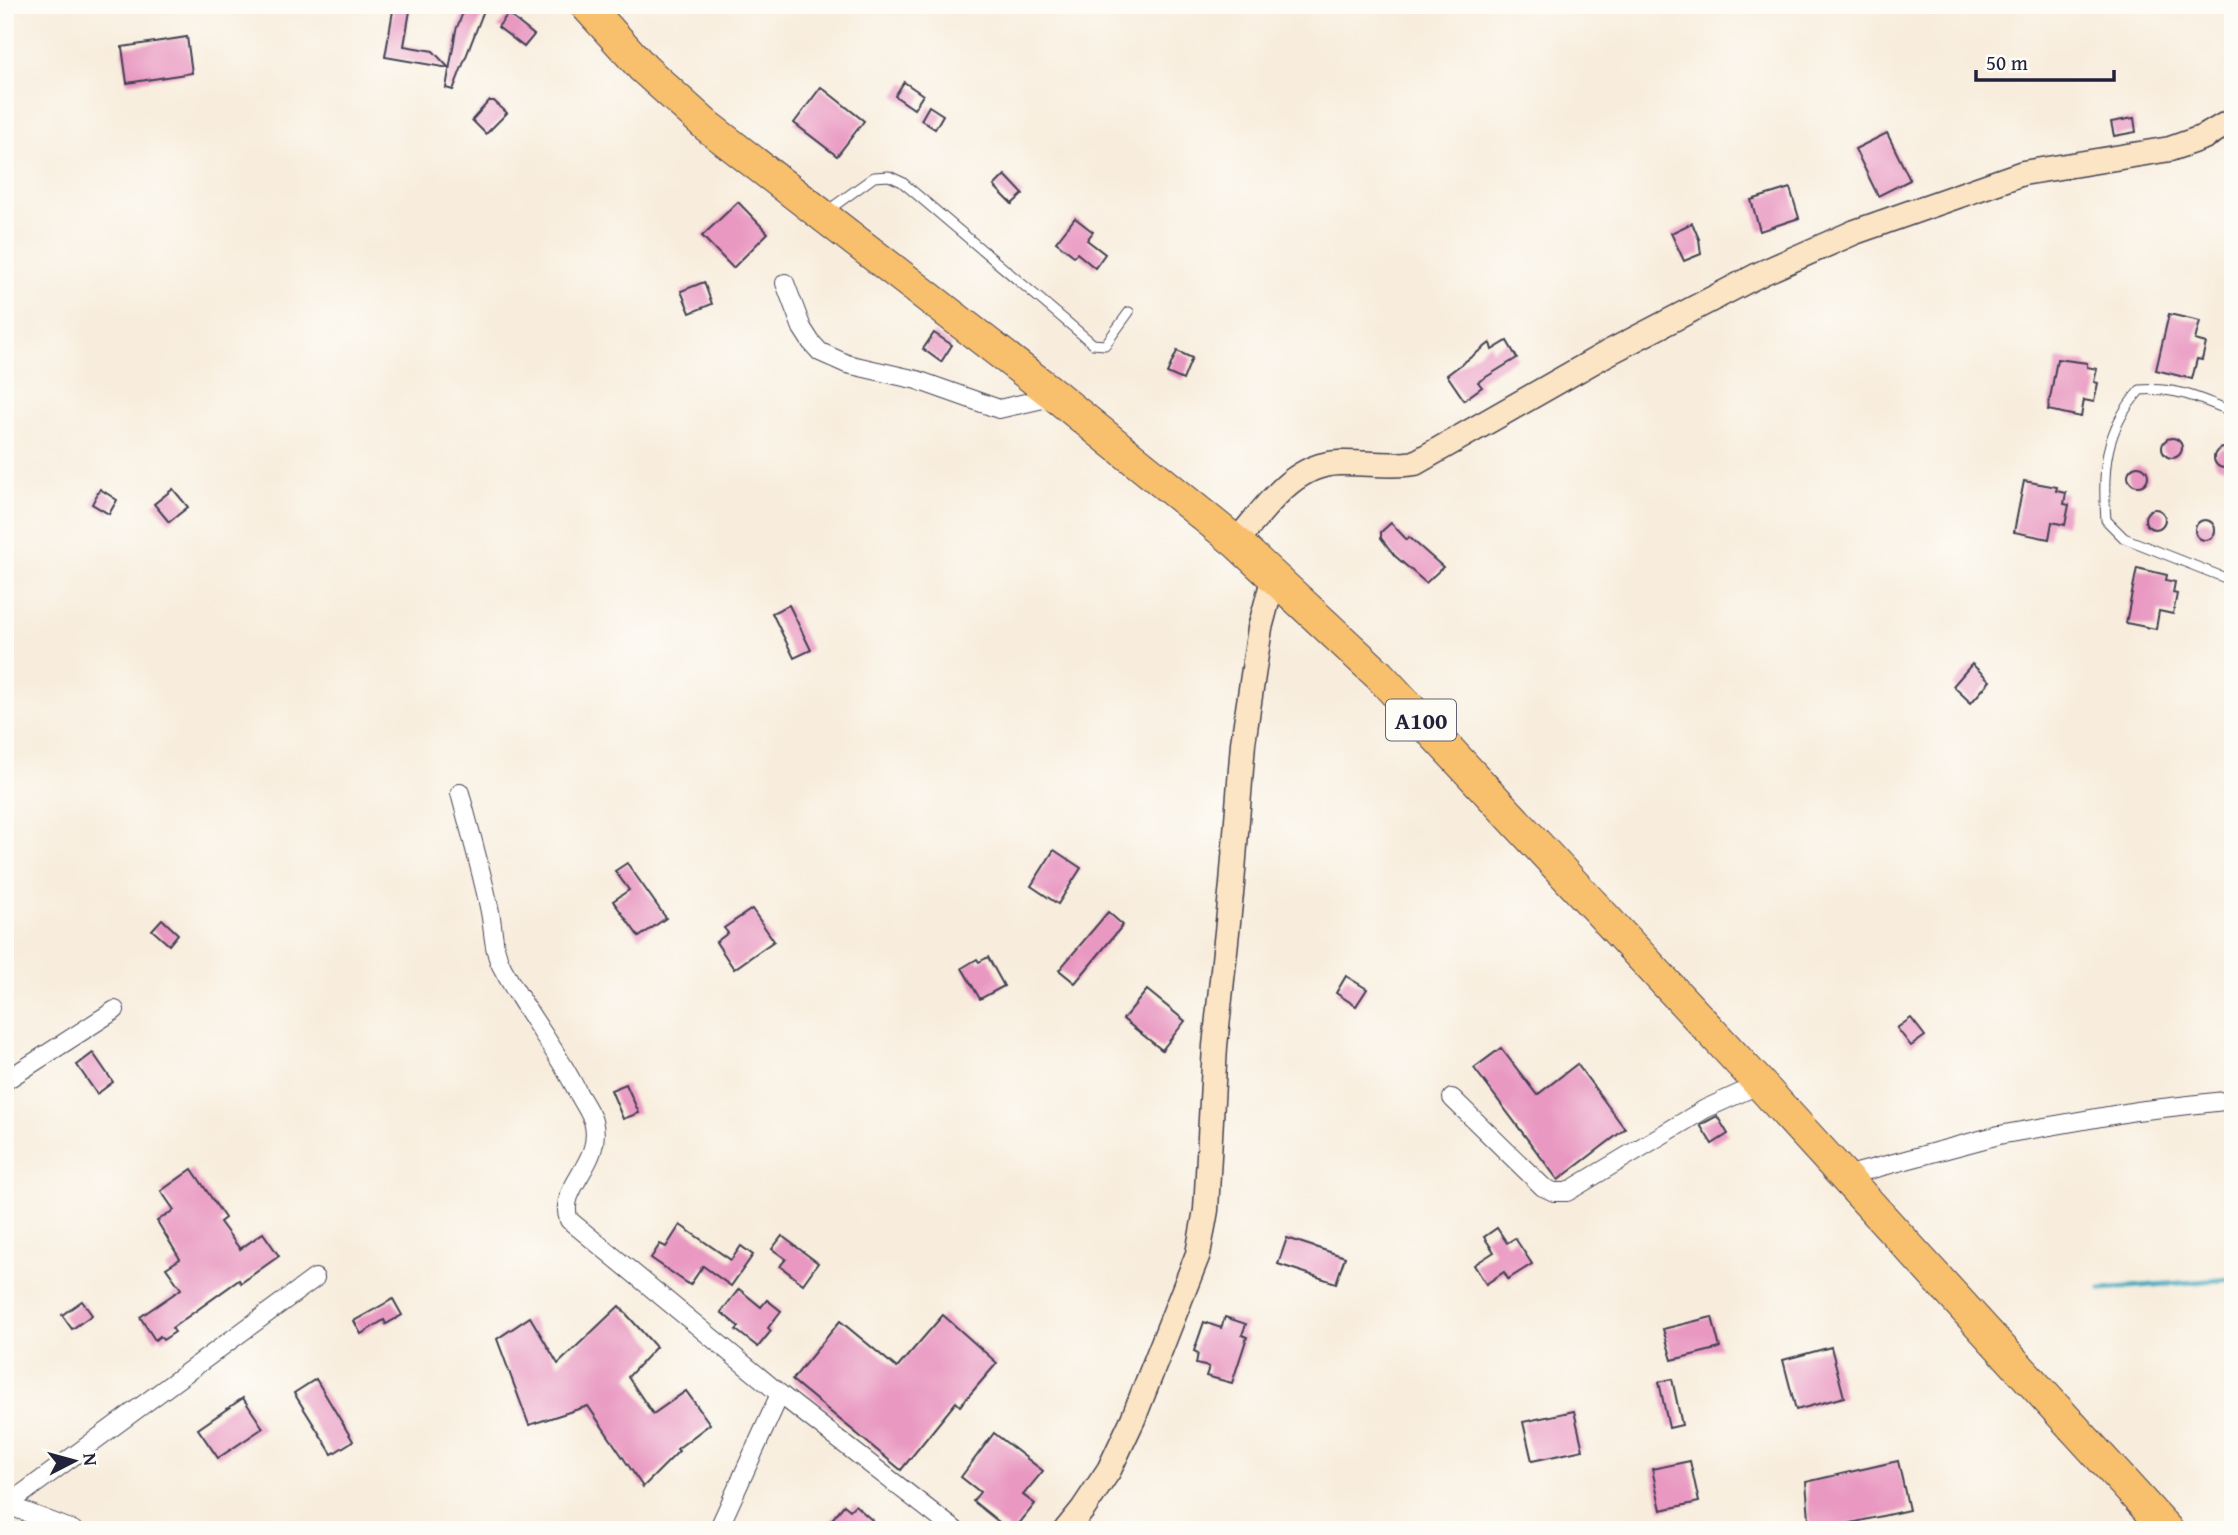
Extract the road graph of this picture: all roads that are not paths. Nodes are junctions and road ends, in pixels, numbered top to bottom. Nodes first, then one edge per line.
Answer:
1 (586, 5) edge
2 (2233, 120) edge
3 (822, 214) junction
4 (785, 283) dead end
5 (1129, 312) dead end
6 (1056, 396) junction
7 (2233, 412) edge
8 (1236, 542) junction
9 (1274, 576) junction
10 (2233, 582) edge
11 (460, 793) dead end
12 (115, 1010) dead end
13 (5, 1081) edge
14 (1760, 1084) junction
15 (1452, 1098) dead end
16 (2233, 1100) edge
17 (1842, 1177) junction
18 (315, 1278) dead end
19 (780, 1394) junction
20 (6, 1504) edge
21 (73, 1530) edge
22 (718, 1530) edge
23 (955, 1530) edge
24 (1066, 1530) edge
25 (2167, 1530) edge

1 - 3 highway, A100
2 - 8 street
3 - 5 lane
3 - 6 highway, A100
4 - 6 street
6 - 8 highway, A100
7 - 10 lane
8 - 9 highway, A100
9 - 14 highway, A100
9 - 24 street
11 - 19 street
12 - 13 street
14 - 15 street
14 - 17 highway, A100
16 - 17 street
17 - 25 highway, A100
18 - 20 street
19 - 22 street
19 - 23 street
20 - 21 street

